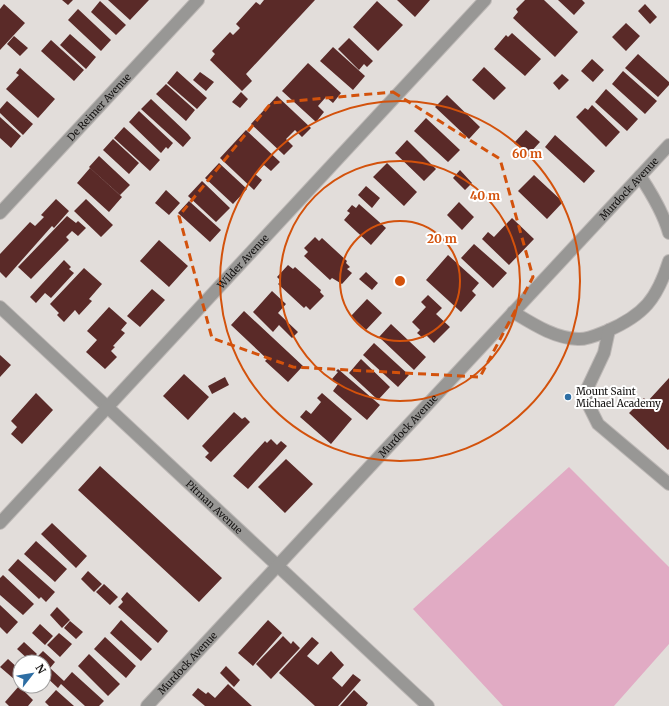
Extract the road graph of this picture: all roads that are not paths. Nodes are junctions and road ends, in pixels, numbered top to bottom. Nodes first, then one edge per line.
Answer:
1 (198, 0) edge
2 (485, 0) edge
3 (669, 145) edge
4 (640, 176) junction
5 (0, 213) edge
6 (669, 233) edge
7 (668, 264) edge
8 (0, 307) edge
9 (513, 312) junction
10 (609, 330) junction
11 (107, 408) junction
12 (668, 483) edge
13 (0, 523) edge
14 (277, 566) junction
15 (147, 706) edge
16 (428, 706) edge

1 - 5 street, De Reimer Avenue
2 - 11 street, Wilder Avenue
3 - 4 street, Murdock Avenue
4 - 6 street
4 - 9 street, Murdock Avenue
7 - 10 street
8 - 11 street, Pitman Avenue
9 - 10 street
9 - 14 street, Murdock Avenue
10 - 12 street
11 - 13 street, Wilder Avenue
11 - 14 street, Pitman Avenue
14 - 15 street, Murdock Avenue
14 - 16 street, Pitman Avenue

